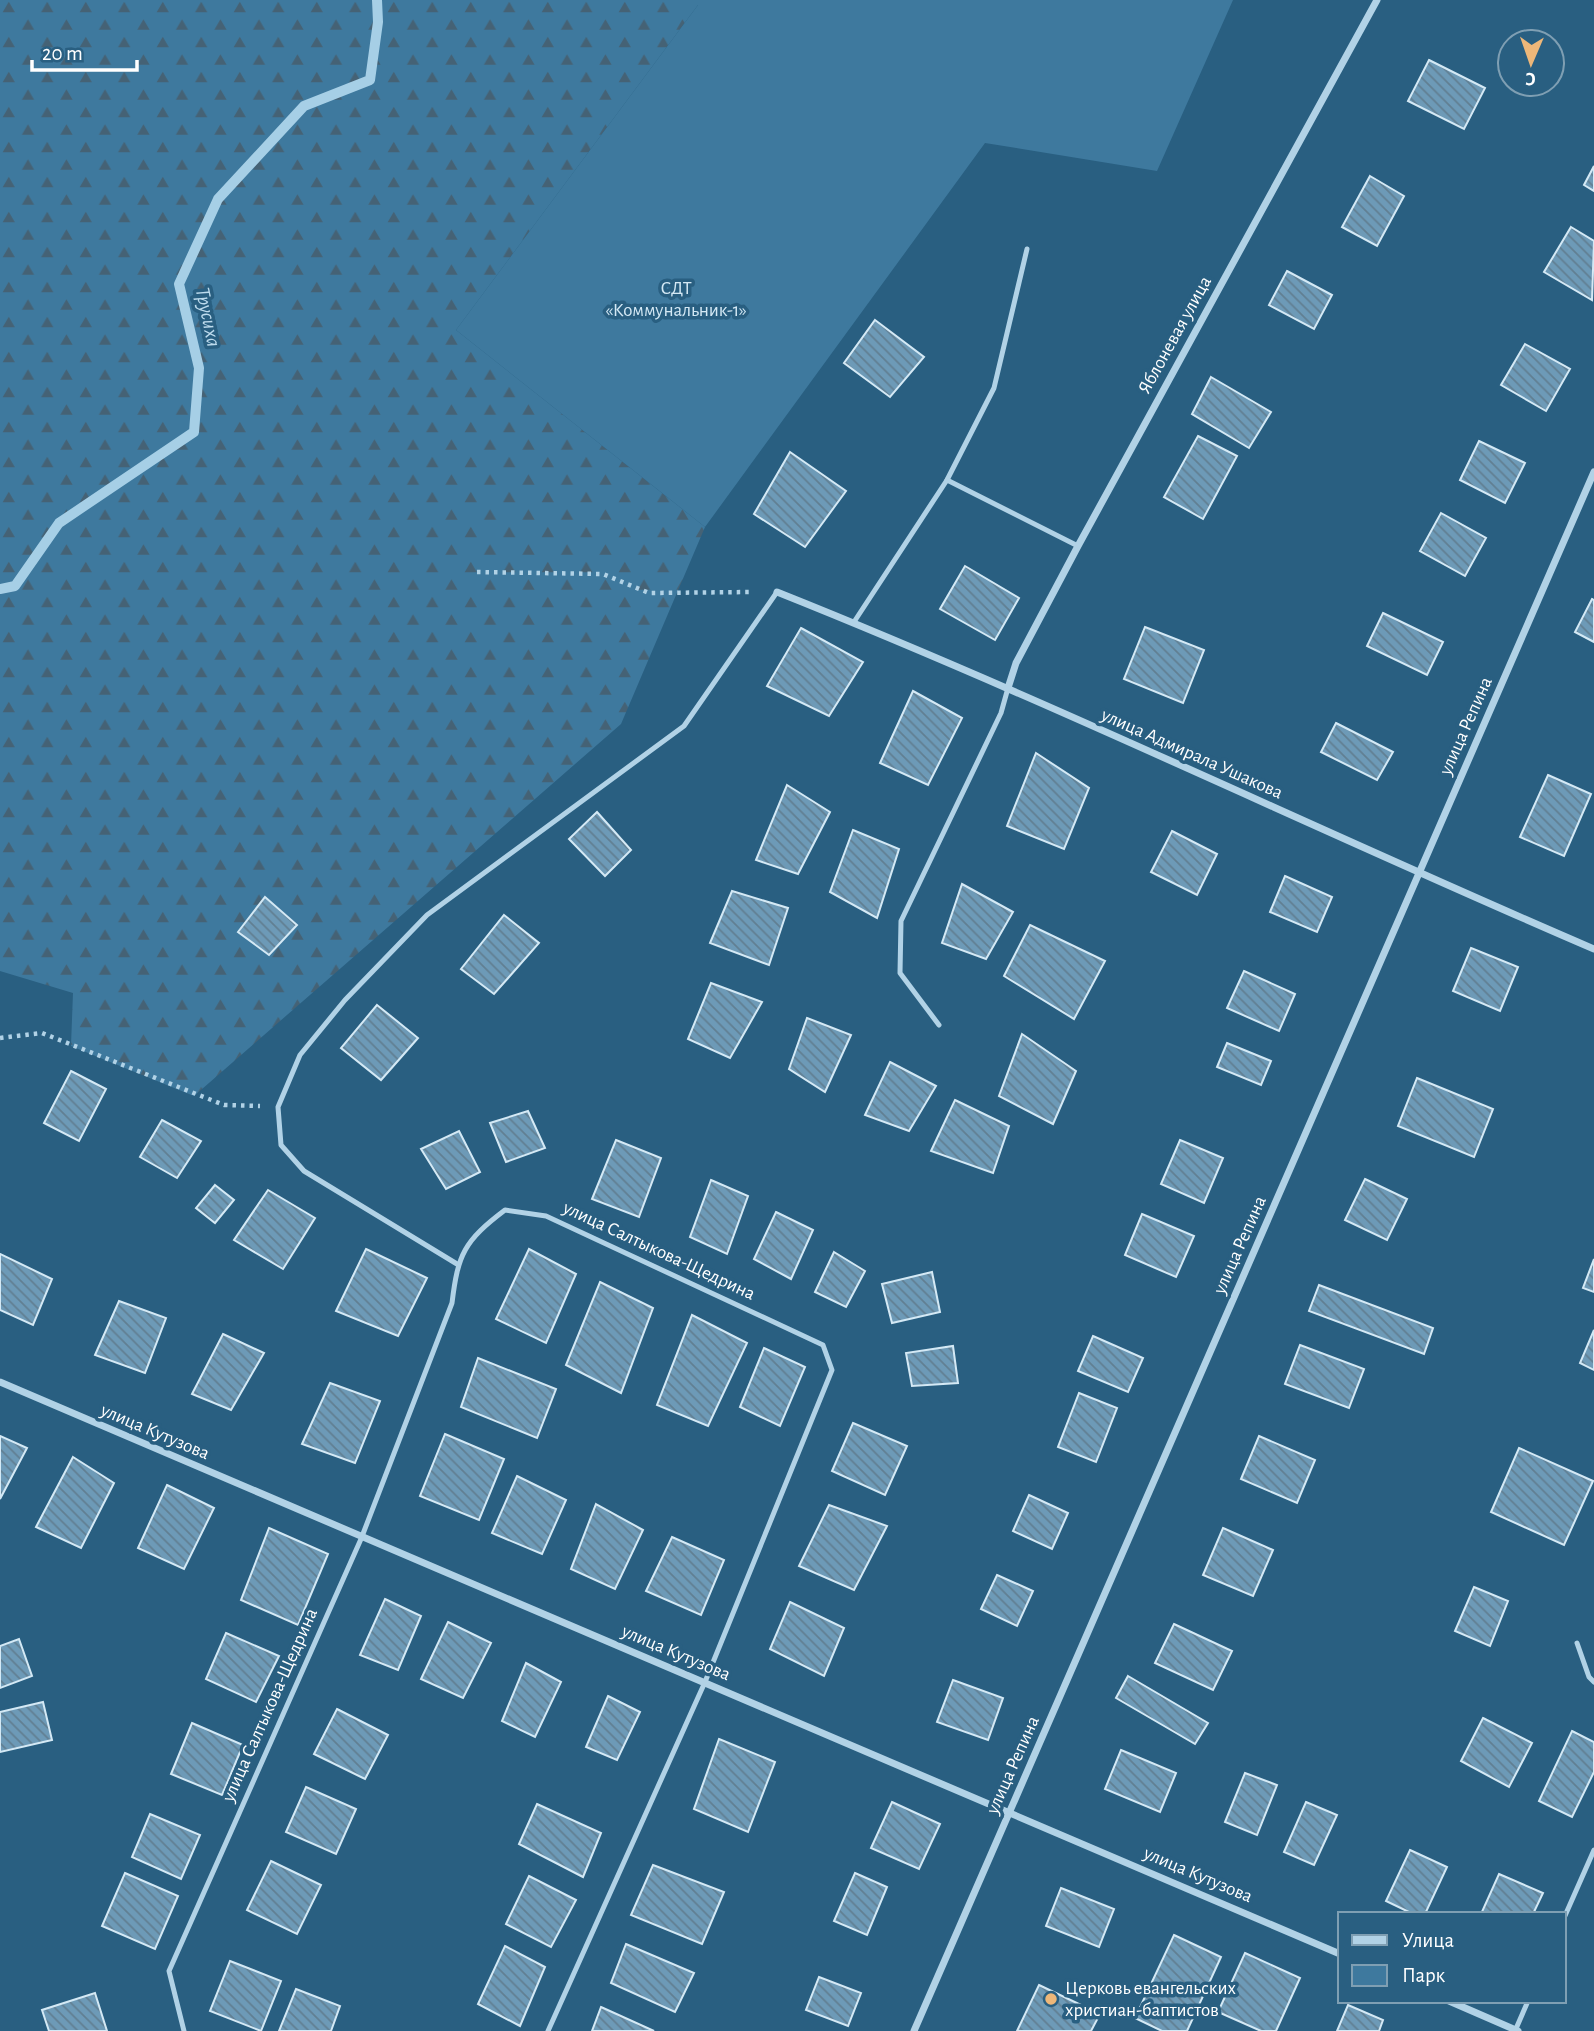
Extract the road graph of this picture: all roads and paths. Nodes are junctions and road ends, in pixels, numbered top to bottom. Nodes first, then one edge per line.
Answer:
1 (1377, 0) edge
2 (1027, 249) dead end
3 (1594, 472) edge
4 (947, 480) junction
5 (1078, 546) junction
6 (477, 572) dead end
7 (777, 592) junction
8 (854, 622) junction
9 (1008, 688) junction
10 (1419, 874) junction
11 (1594, 949) edge
12 (939, 1025) dead end
13 (0, 1038) edge
14 (278, 1107) junction
15 (457, 1264) junction
16 (0, 1382) edge
17 (361, 1539) junction
18 (1577, 1643) dead end
19 (705, 1682) junction
20 (1594, 1682) edge
21 (1010, 1811) junction
22 (1594, 1850) edge
23 (1566, 1913) edge
24 (1338, 1953) edge
25 (1454, 2003) edge
26 (1527, 2003) edge
27 (184, 2031) edge
28 (548, 2031) edge
29 (914, 2031) edge
30 (1516, 2031) edge

1 - 5 street, Яблоневая улица
2 - 4 lane
3 - 10 street, улица Репина
4 - 5 lane
4 - 8 lane
5 - 9 street, Яблоневая улица
6 - 7 path
7 - 8 street, улица Адмирала Ушакова
7 - 14 lane
8 - 9 street, улица Адмирала Ушакова
9 - 10 street, улица Адмирала Ушакова
9 - 12 lane
10 - 11 street, улица Адмирала Ушакова
10 - 21 street, улица Репина
13 - 14 path
14 - 15 lane
15 - 17 lane, улица Салтыкова-Щедрина
15 - 19 lane, улица Салтыкова-Щедрина
16 - 17 street, улица Кутузова
17 - 19 street, улица Кутузова
17 - 27 lane, улица Салтыкова-Щедрина
18 - 20 lane
19 - 21 street, улица Кутузова
19 - 28 lane, улица Салтыкова-Щедрина
21 - 24 street, улица Кутузова
21 - 29 street, улица Репина
22 - 23 lane
25 - 30 street
26 - 30 lane

